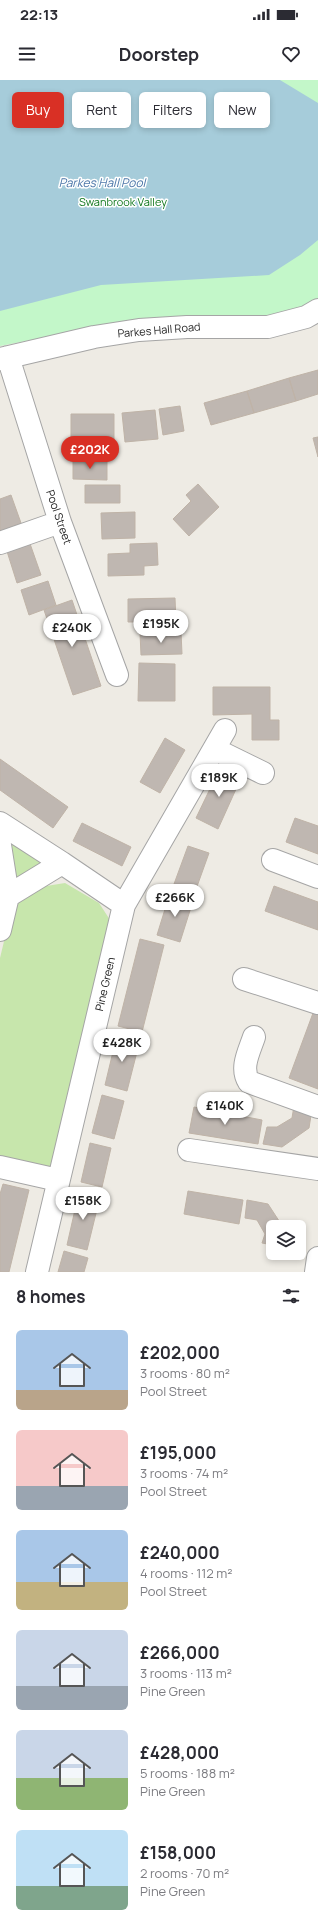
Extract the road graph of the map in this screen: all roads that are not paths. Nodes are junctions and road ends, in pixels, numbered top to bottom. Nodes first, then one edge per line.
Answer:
1 (318, 310) edge
2 (4, 358) edge
3 (60, 522) junction
4 (0, 543) edge
5 (118, 675) dead end
6 (225, 730) dead end
7 (214, 749) junction
8 (263, 773) dead end
9 (0, 823) edge
10 (0, 845) edge
11 (273, 860) dead end
12 (62, 863) junction
13 (318, 876) edge
14 (8, 896) junction
15 (124, 905) junction
16 (0, 930) edge
17 (244, 979) dead end
18 (318, 1003) edge
19 (254, 1037) dead end
20 (318, 1107) edge
21 (188, 1150) dead end
22 (0, 1167) edge
23 (318, 1169) edge
24 (58, 1180) junction
25 (318, 1258) edge
26 (37, 1272) edge
27 (316, 1272) edge

1 - 2 street, Parkes Hall Road
2 - 3 street, Pool Street
3 - 4 street
3 - 5 street, Pool Street
6 - 7 street, Pine Green
7 - 8 street
7 - 15 street, Pine Green
9 - 12 street
10 - 14 street
11 - 13 street
12 - 14 street
12 - 15 street
14 - 16 street
15 - 24 street, Pine Green
17 - 18 street
19 - 20 street
21 - 23 street
22 - 24 street
24 - 26 street, Pine Green
25 - 27 street

